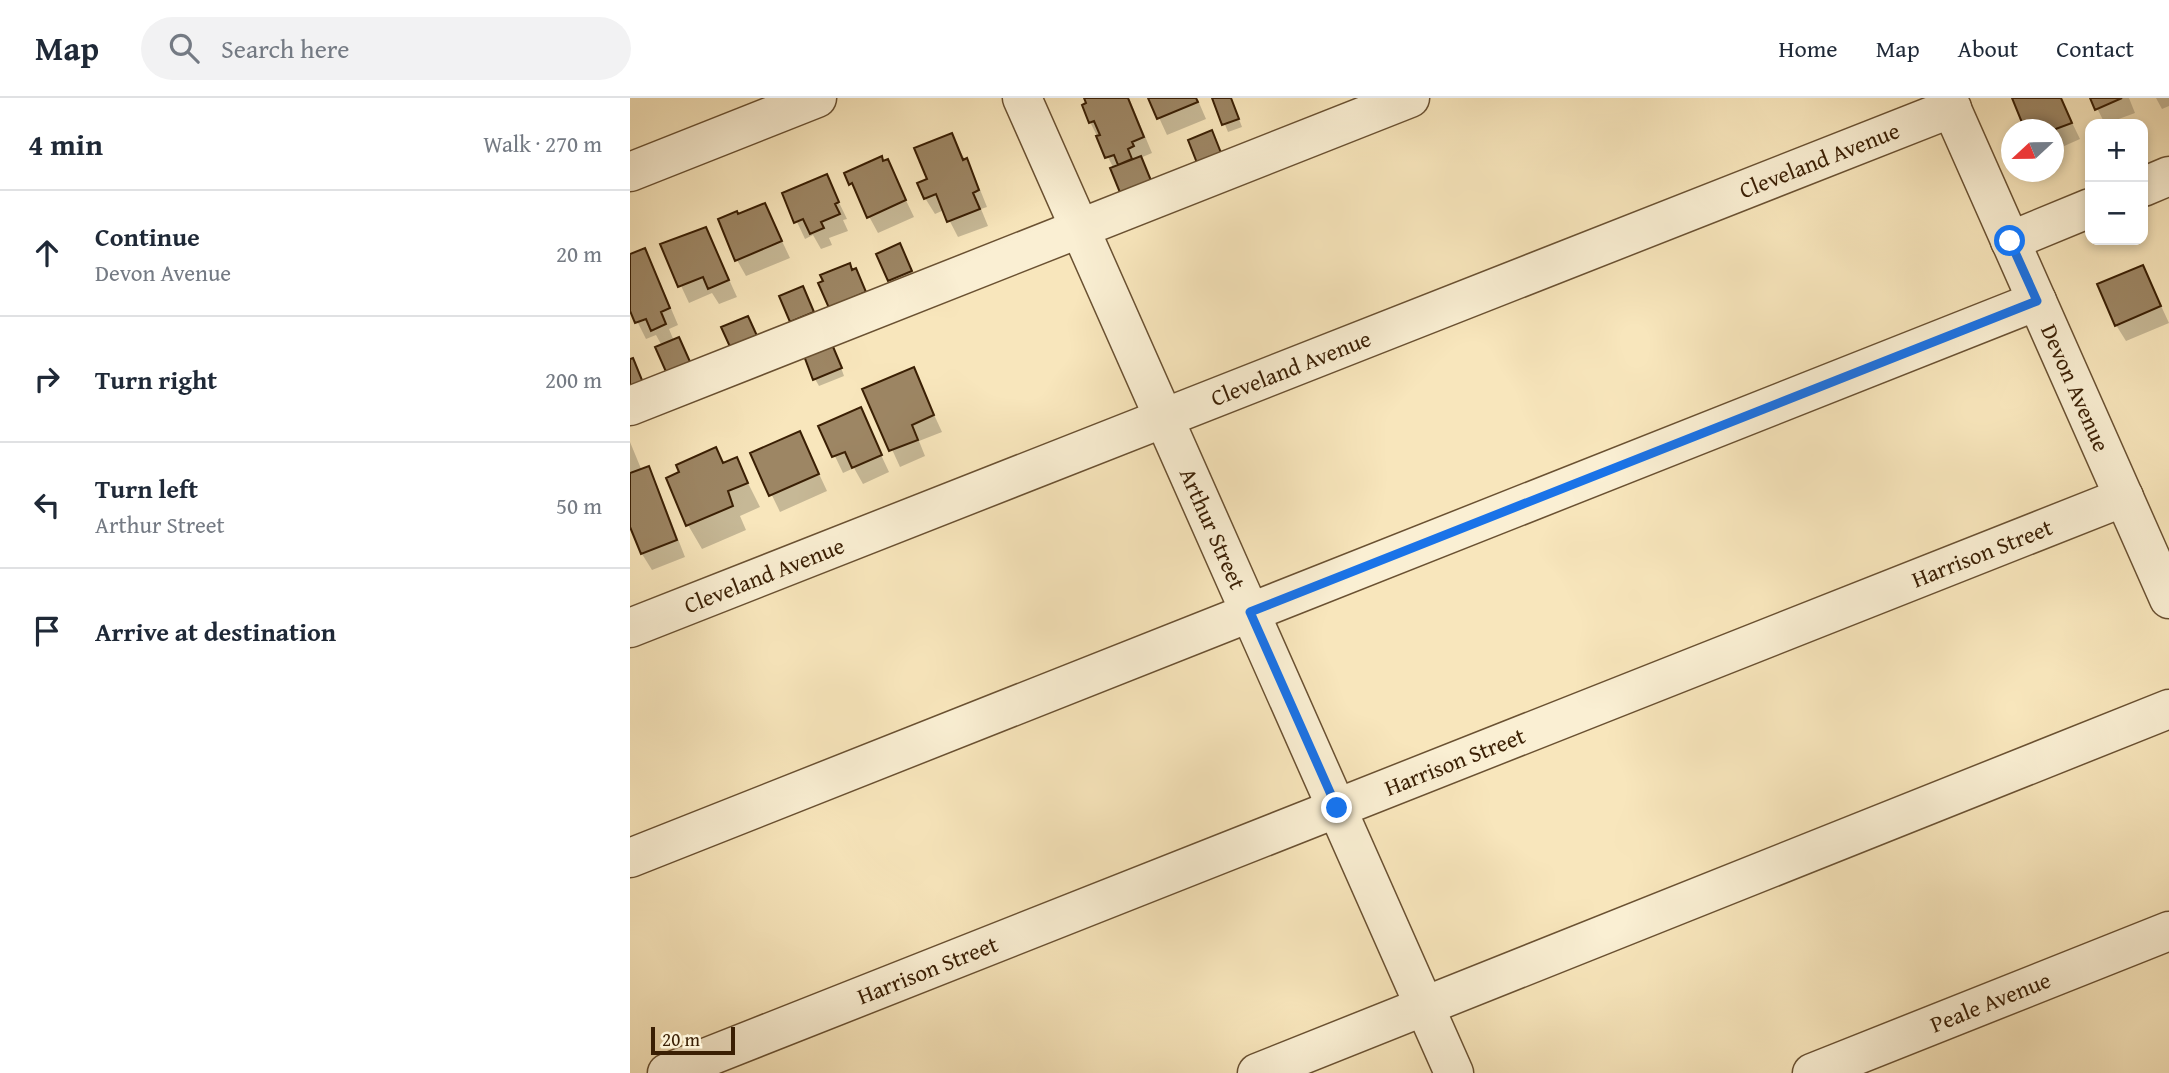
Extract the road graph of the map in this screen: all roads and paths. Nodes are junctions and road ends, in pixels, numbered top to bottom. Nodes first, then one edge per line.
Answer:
1 (744, 98) edge
2 (1022, 98) edge
3 (1410, 98) edge
4 (1950, 103) edge
5 (801, 104) edge
6 (630, 172) edge
7 (2169, 176) edge
8 (2148, 185) edge
9 (2085, 210) edge
10 (1080, 228) junction
11 (2010, 241) junction
12 (2037, 301) junction
13 (630, 406) edge
14 (1164, 418) junction
15 (2124, 497) junction
16 (2169, 599) edge
17 (1250, 612) junction
18 (630, 628) edge
19 (2169, 709) edge
20 (1337, 808) junction
21 (630, 858) edge
22 (2169, 932) edge
23 (1425, 1006) junction
24 (667, 1073) edge
25 (1257, 1073) edge
26 (1454, 1073) edge
27 (1812, 1073) edge

1 - 5 street
2 - 10 street, Arthur Street
3 - 10 street
4 - 11 street, Devon Avenue
4 - 14 street, Cleveland Avenue
5 - 6 street
7 - 8 street
9 - 11 street
10 - 13 street
10 - 14 street, Arthur Street
11 - 12 street, Devon Avenue
12 - 15 street, Devon Avenue
12 - 17 street
14 - 17 street, Arthur Street
14 - 18 street, Cleveland Avenue
15 - 16 street, Devon Avenue
15 - 20 street, Harrison Street
17 - 20 street, Arthur Street
17 - 21 street
19 - 23 street
20 - 23 street, Arthur Street
20 - 24 street, Harrison Street
22 - 27 street, Peale Avenue
23 - 25 street
23 - 26 street, Arthur Street

